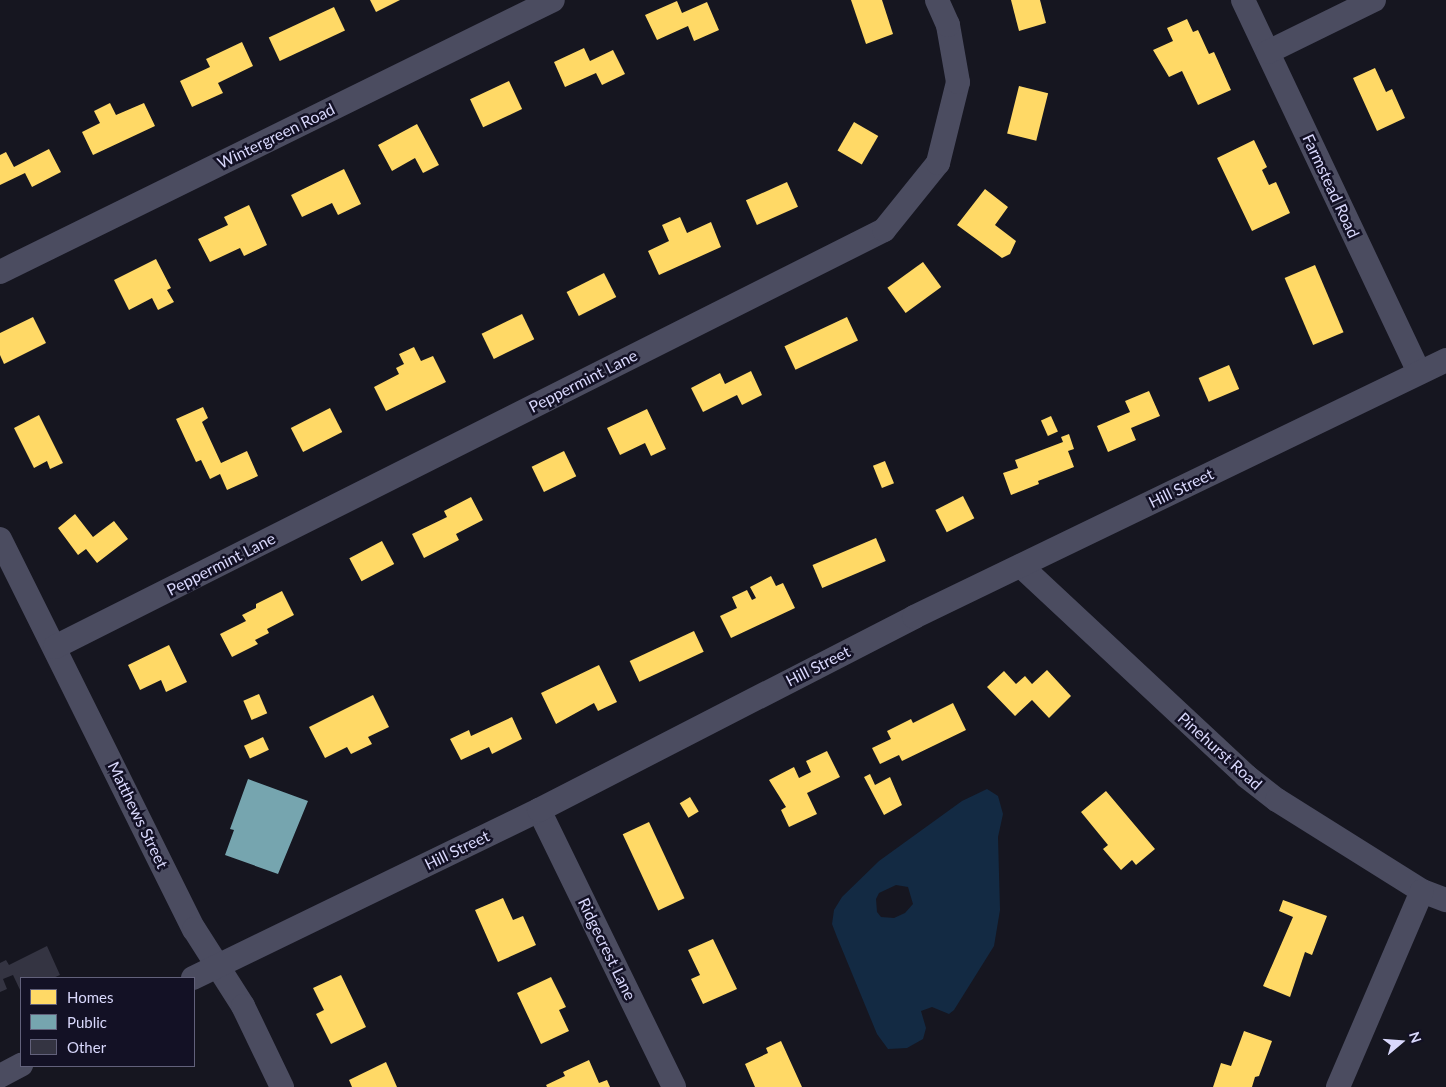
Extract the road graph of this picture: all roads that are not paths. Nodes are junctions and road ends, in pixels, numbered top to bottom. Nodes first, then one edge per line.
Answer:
1 (553, 0) edge
2 (937, 0) edge
3 (1243, 0) edge
4 (1374, 0) edge
5 (1268, 52) junction
6 (0, 272) edge
7 (1446, 360) edge
8 (1419, 373) junction
9 (0, 539) edge
10 (1021, 566) junction
11 (55, 648) junction
12 (539, 810) junction
13 (1422, 891) junction
14 (1446, 900) edge
15 (217, 966) junction
16 (195, 977) edge
17 (20, 1066) edge
18 (0, 1076) edge
19 (282, 1087) edge
20 (674, 1087) edge
21 (1338, 1087) edge

1 - 6 street, Wintergreen Road
2 - 11 street, Peppermint Lane
3 - 5 street, Farmstead Road
4 - 5 street
5 - 8 street, Farmstead Road
7 - 8 street, Hill Street
8 - 10 street, Hill Street
9 - 11 street, Matthews Street
10 - 12 street, Hill Street
10 - 13 street, Pinehurst Road
11 - 15 street, Matthews Street
12 - 15 street, Hill Street
12 - 20 street, Ridgecrest Lane
13 - 14 street, Pinehurst Road
13 - 21 street
15 - 16 street, Hill Street
15 - 19 street, Matthews Street
17 - 18 street

